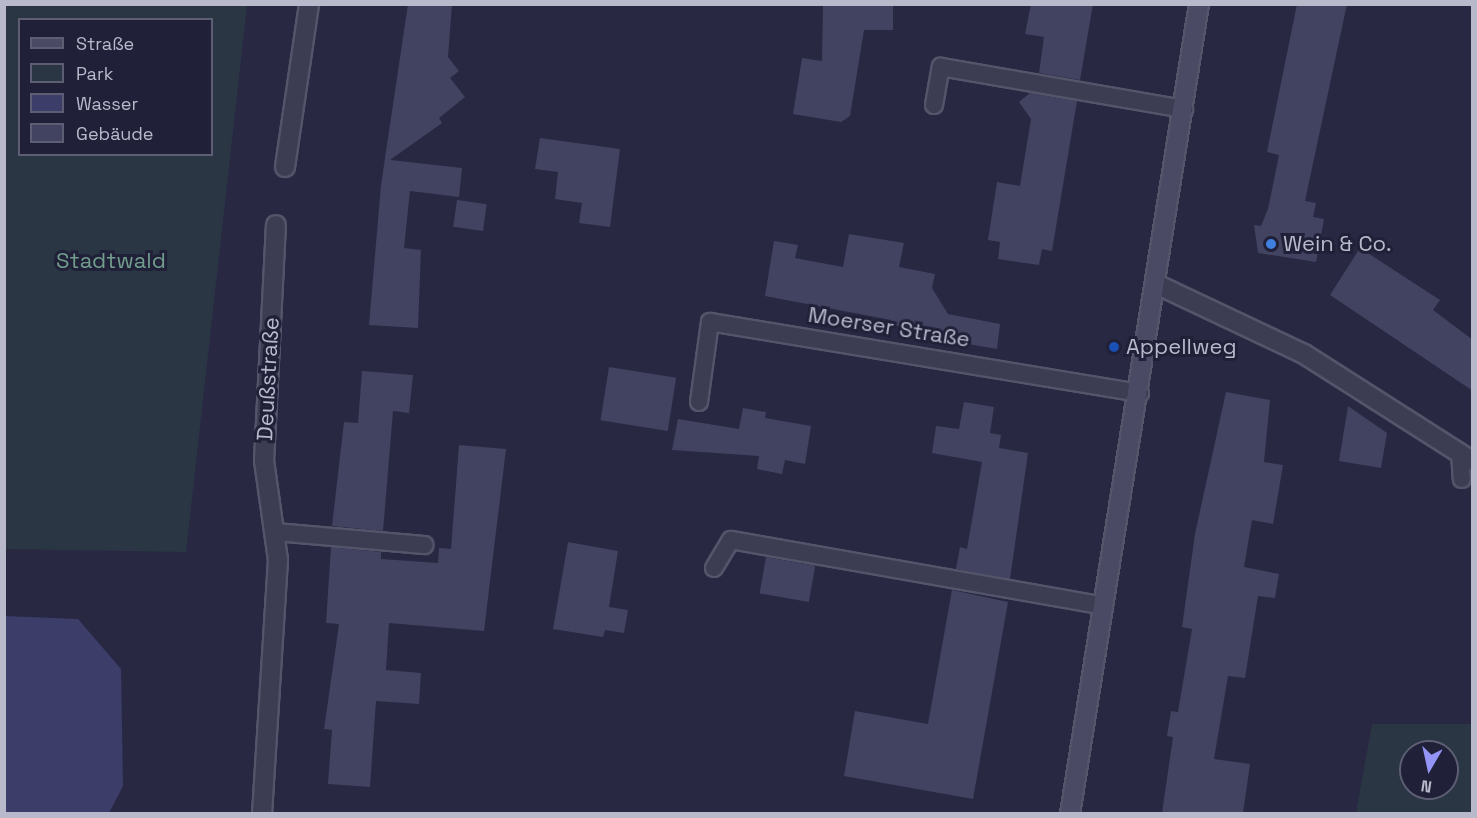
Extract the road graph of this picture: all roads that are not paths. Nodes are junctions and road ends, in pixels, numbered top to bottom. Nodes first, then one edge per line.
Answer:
1 (309, 4) edge
2 (1199, 4) edge
3 (934, 105) dead end
4 (1184, 109) junction
5 (285, 167) dead end
6 (276, 225) dead end
7 (1158, 285) junction
8 (1140, 393) junction
9 (699, 402) dead end
10 (1466, 457) edge
11 (1462, 479) dead end
12 (274, 532) junction
13 (424, 545) dead end
14 (714, 568) dead end
15 (1104, 606) junction
16 (262, 813) edge
17 (1070, 813) edge

1 - 5 street
2 - 4 main road
3 - 4 lane
4 - 7 main road
6 - 12 street, Deußstraße
7 - 8 main road
7 - 10 street
8 - 9 lane, Moerser Straße
8 - 15 main road
10 - 11 lane
12 - 13 lane
12 - 16 street, Deußstraße
14 - 15 lane
15 - 17 main road

